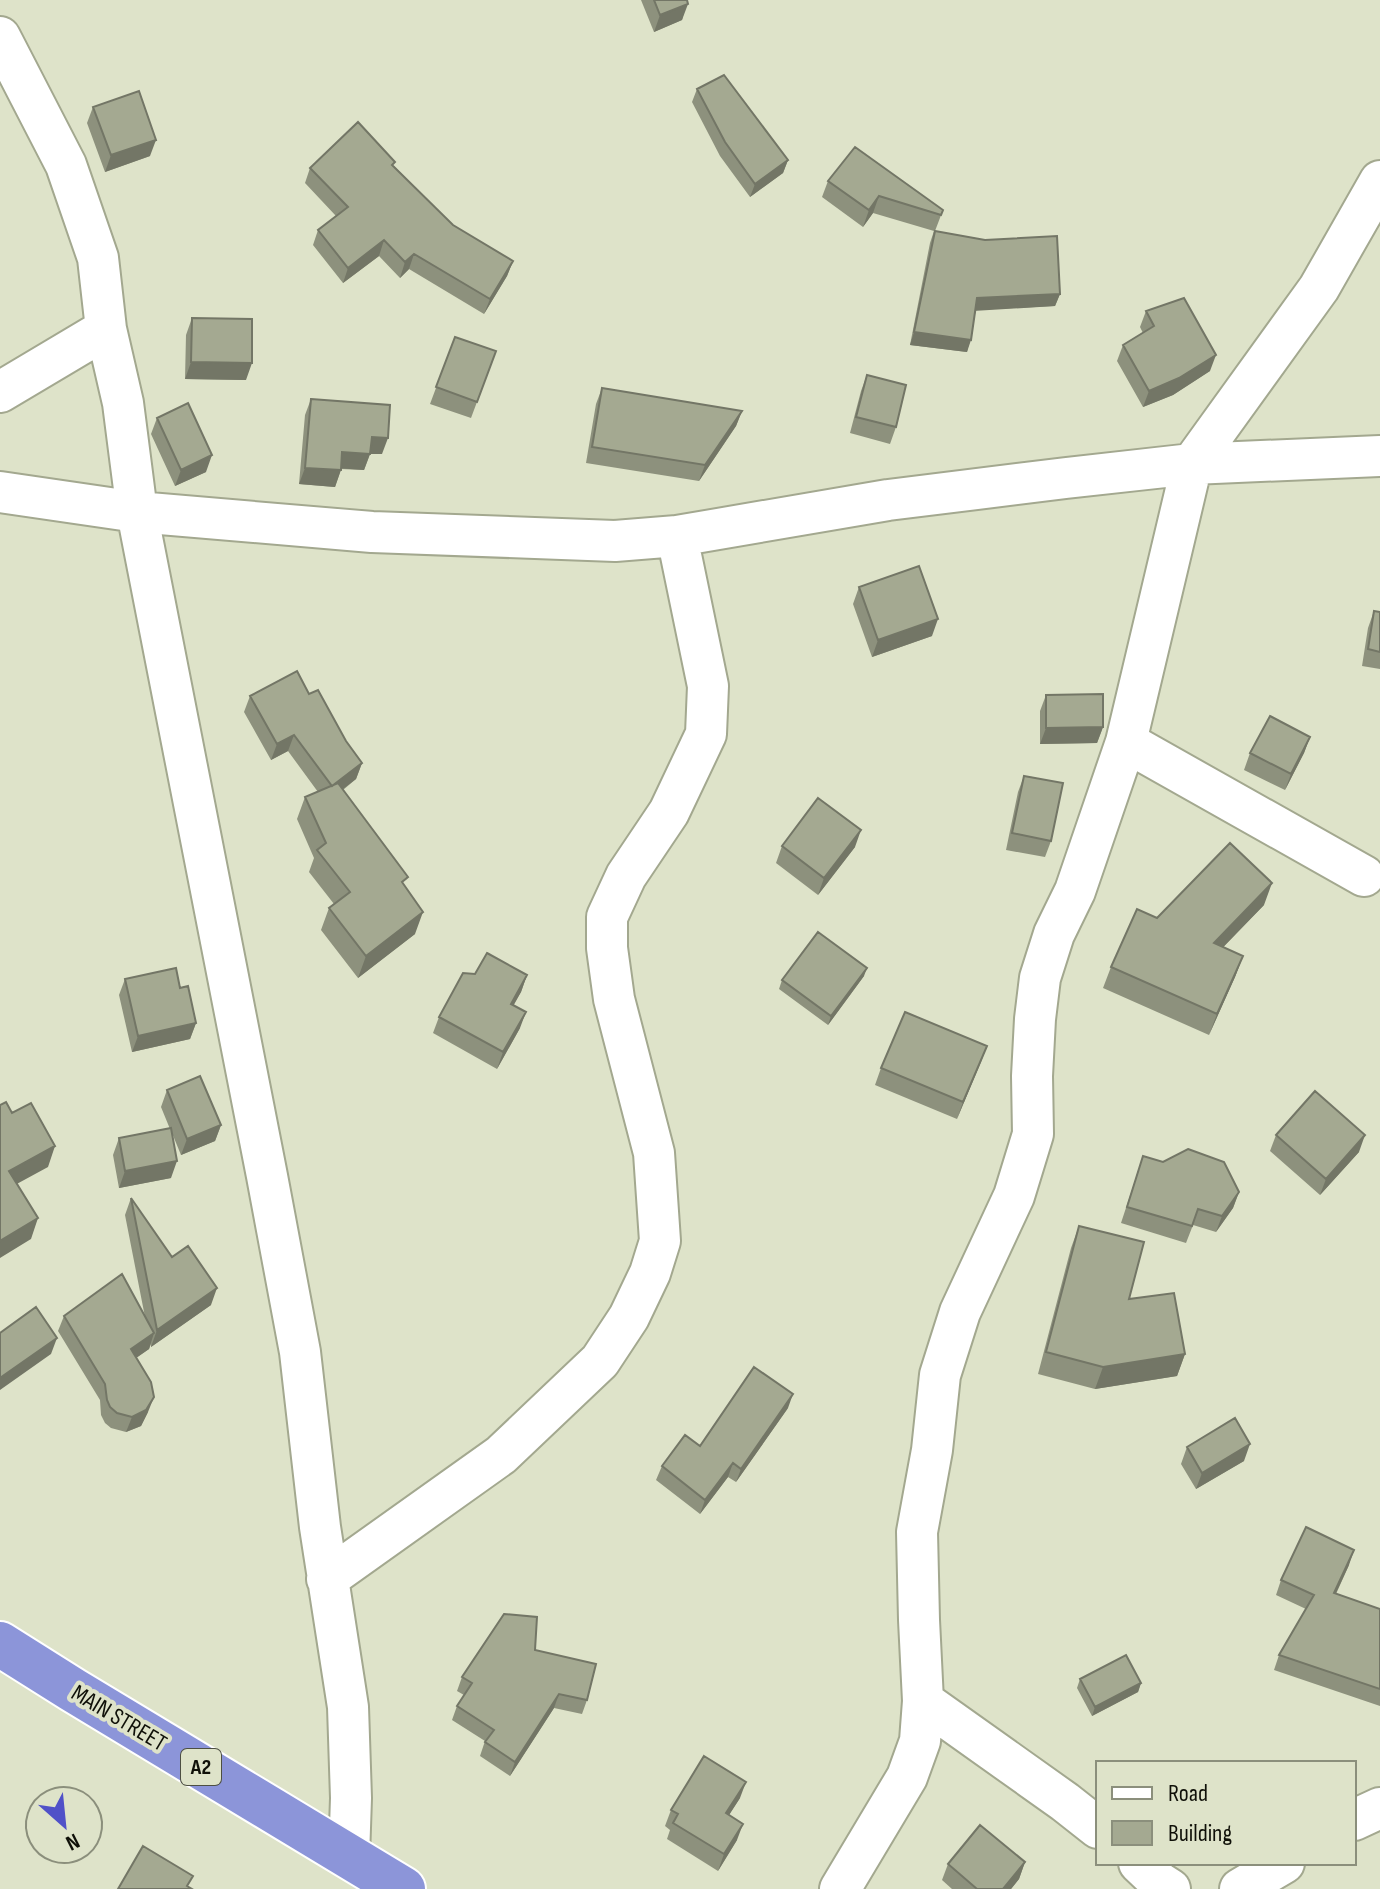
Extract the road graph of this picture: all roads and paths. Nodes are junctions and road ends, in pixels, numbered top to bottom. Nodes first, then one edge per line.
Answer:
1 (0, 37) edge
2 (1380, 181) edge
3 (106, 329) junction
4 (0, 392) edge
5 (1380, 456) edge
6 (1192, 464) junction
7 (0, 492) edge
8 (137, 512) junction
9 (677, 536) junction
10 (1126, 742) junction
11 (1364, 876) dead end
12 (327, 1579) junction
13 (0, 1644) edge
14 (923, 1701) junction
15 (1380, 1808) edge
16 (1356, 1819) edge
17 (1096, 1826) edge
18 (349, 1857) junction
19 (1141, 1865) edge
20 (1281, 1865) edge
21 (403, 1889) edge
22 (840, 1889) edge
23 (1170, 1889) edge
24 (1240, 1889) edge

1 - 3 street
2 - 6 street
3 - 4 street
3 - 8 street
5 - 6 street
6 - 9 street
6 - 10 street
7 - 8 street
8 - 9 street
8 - 12 street
9 - 12 street
10 - 11 street
10 - 14 street
12 - 18 street
13 - 18 highway, MAIN STREET / A2
14 - 17 street
14 - 22 street
15 - 16 street
18 - 21 highway, MAIN STREET / A2
19 - 23 street
20 - 24 street

